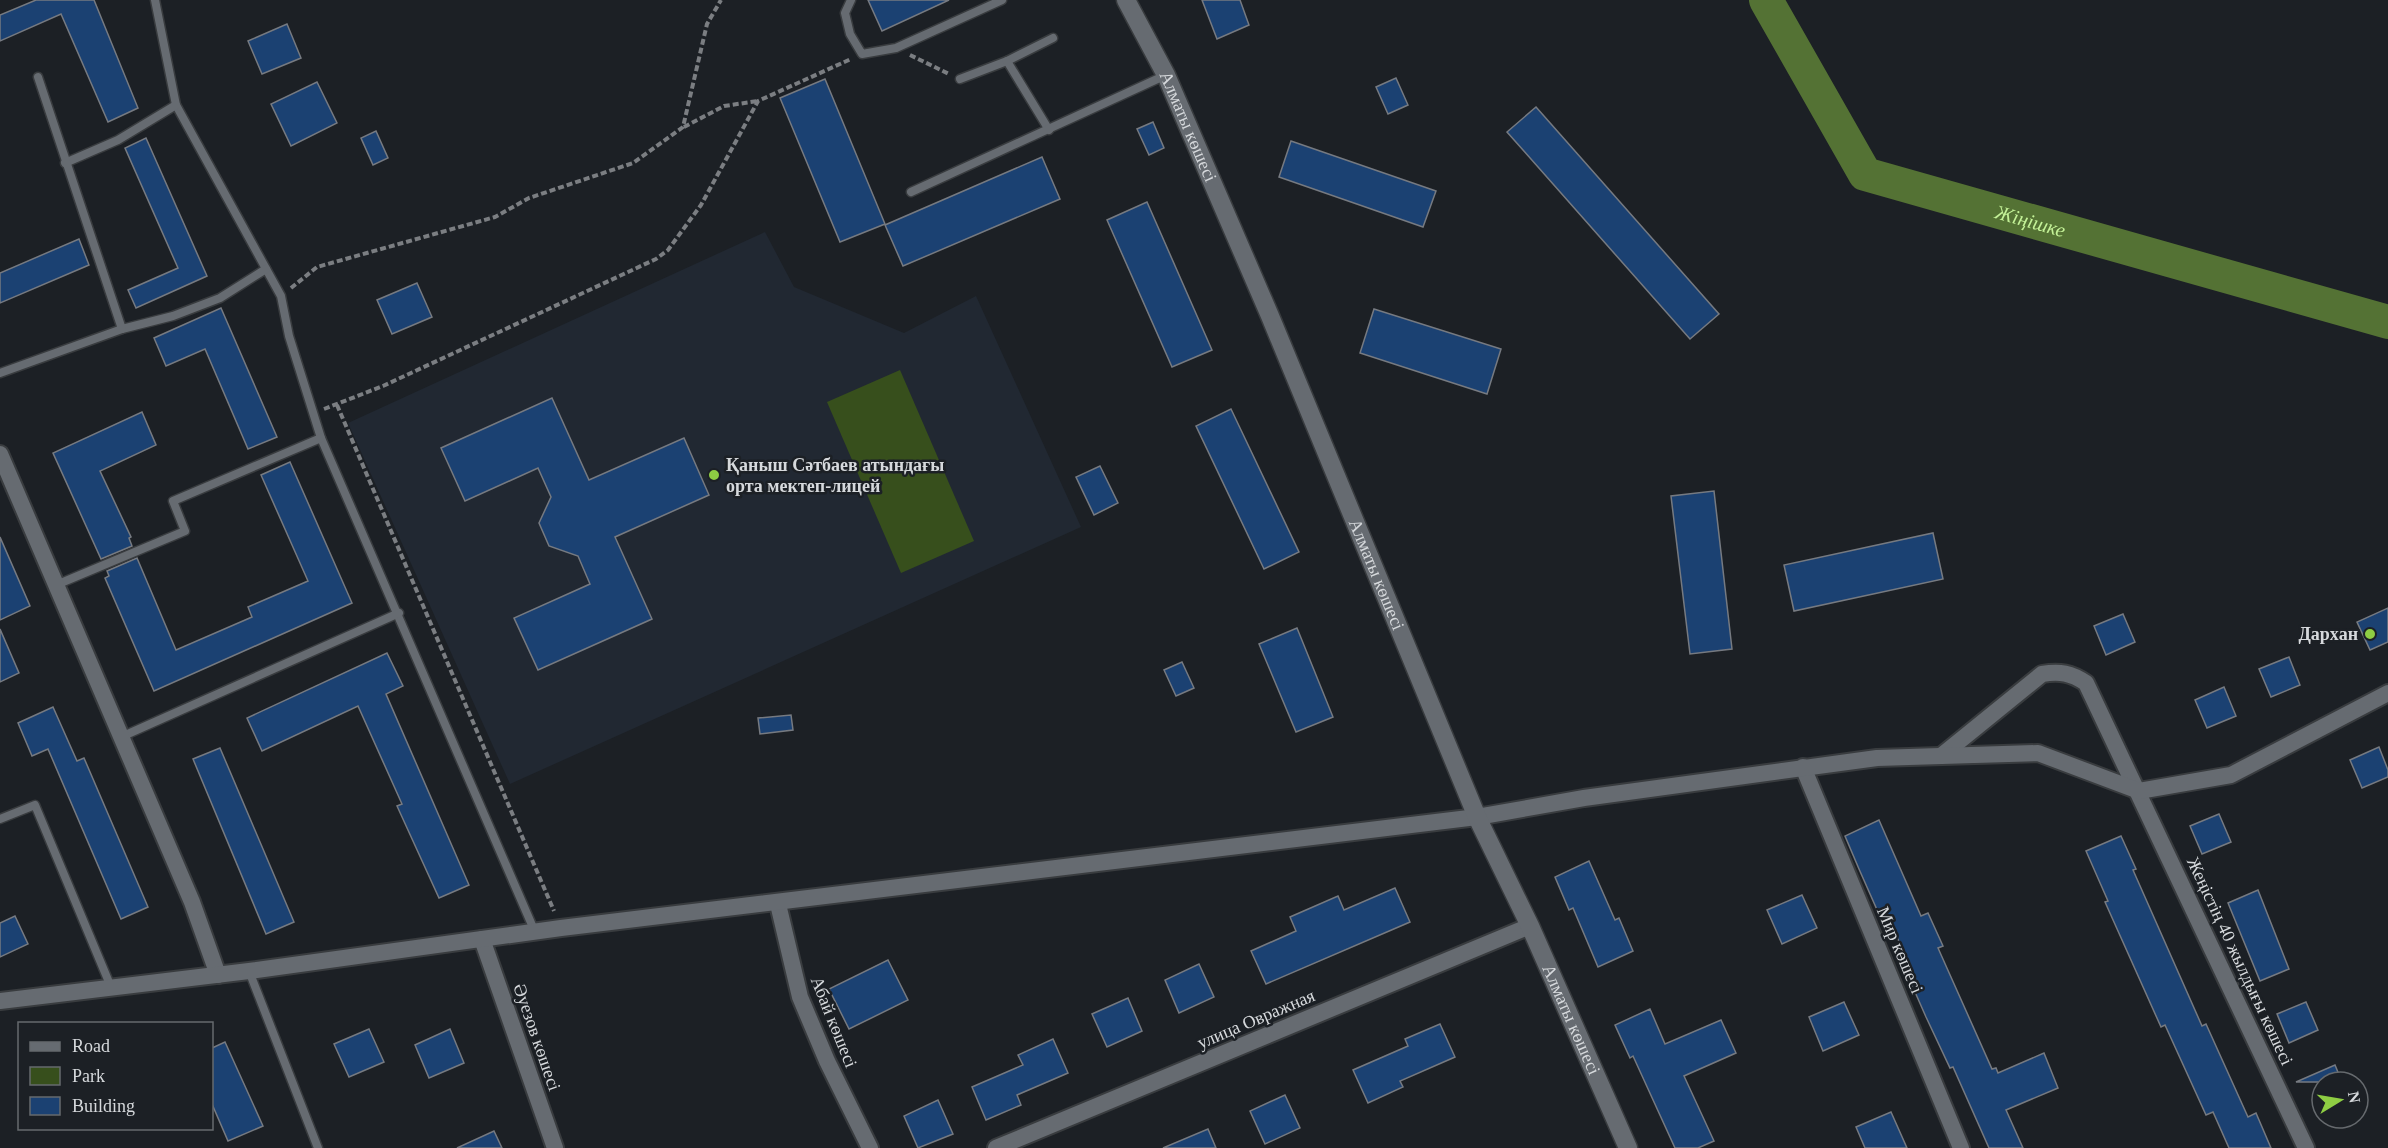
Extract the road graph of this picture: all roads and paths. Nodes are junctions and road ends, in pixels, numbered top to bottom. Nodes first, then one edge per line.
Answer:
1 (155, 0) edge
2 (721, 0) edge
3 (851, 0) edge
4 (1002, 0) edge
5 (1126, 0) edge
6 (1053, 38) dead end
7 (896, 48) junction
8 (862, 54) junction
9 (1007, 60) junction
10 (1166, 75) junction
11 (38, 77) dead end
12 (960, 79) joint
13 (758, 102) junction
14 (176, 105) junction
15 (683, 127) junction
16 (1049, 130) junction
17 (65, 163) junction
18 (911, 192) dead end
19 (266, 269) junction
20 (281, 296) junction
21 (122, 329) junction
22 (0, 373) edge
23 (337, 405) junction
24 (313, 413) junction
25 (321, 438) junction
26 (0, 454) edge
27 (56, 585) junction
28 (399, 613) junction
29 (2388, 693) edge
30 (121, 737) junction
31 (1941, 756) junction
32 (1803, 767) junction
33 (2139, 791) junction
34 (1477, 817) junction
35 (0, 819) edge
36 (778, 904) junction
37 (1530, 926) junction
38 (561, 928) junction
39 (535, 932) junction
40 (482, 939) junction
41 (249, 971) junction
42 (218, 975) junction
43 (111, 987) junction
44 (0, 1001) edge
45 (318, 1148) edge
46 (555, 1148) edge
47 (870, 1148) edge
48 (996, 1148) edge
49 (1629, 1148) edge
50 (1961, 1148) edge
51 (2306, 1148) edge

1 - 14 lane
2 - 15 path
3 - 8 lane
4 - 7 lane
5 - 10 street, Алматы көшесі
6 - 9 lane
7 - 8 lane
7 - 12 path
8 - 13 path
9 - 12 lane
9 - 16 lane
10 - 16 lane
10 - 34 street, Алматы көшесі
11 - 17 lane
13 - 15 path
13 - 23 path
14 - 17 lane
14 - 19 lane
15 - 20 path
16 - 18 lane
17 - 21 lane
19 - 20 lane
19 - 21 lane
20 - 24 lane
21 - 22 lane
23 - 24 path
23 - 38 path
24 - 25 lane
25 - 27 lane
25 - 28 lane
26 - 27 street
27 - 30 street
28 - 30 lane
28 - 39 lane
29 - 33 street
30 - 42 street
31 - 32 street
31 - 33 street
31 - 33 street, Жеңістің 40 жылдығы көшесі
32 - 34 street
32 - 50 street, Мир көшесі
33 - 51 street, Жеңістің 40 жылдығы көшесі
34 - 36 street
34 - 37 street, Алматы көшесі
35 - 43 lane
36 - 38 street
36 - 47 street, Абай көшесі
37 - 48 street, улица Овражная
37 - 49 street, Алматы көшесі
38 - 39 street
39 - 40 street
40 - 41 street
40 - 46 street, Әуезов көшесі
41 - 42 street
41 - 45 lane
42 - 43 street
43 - 44 street

